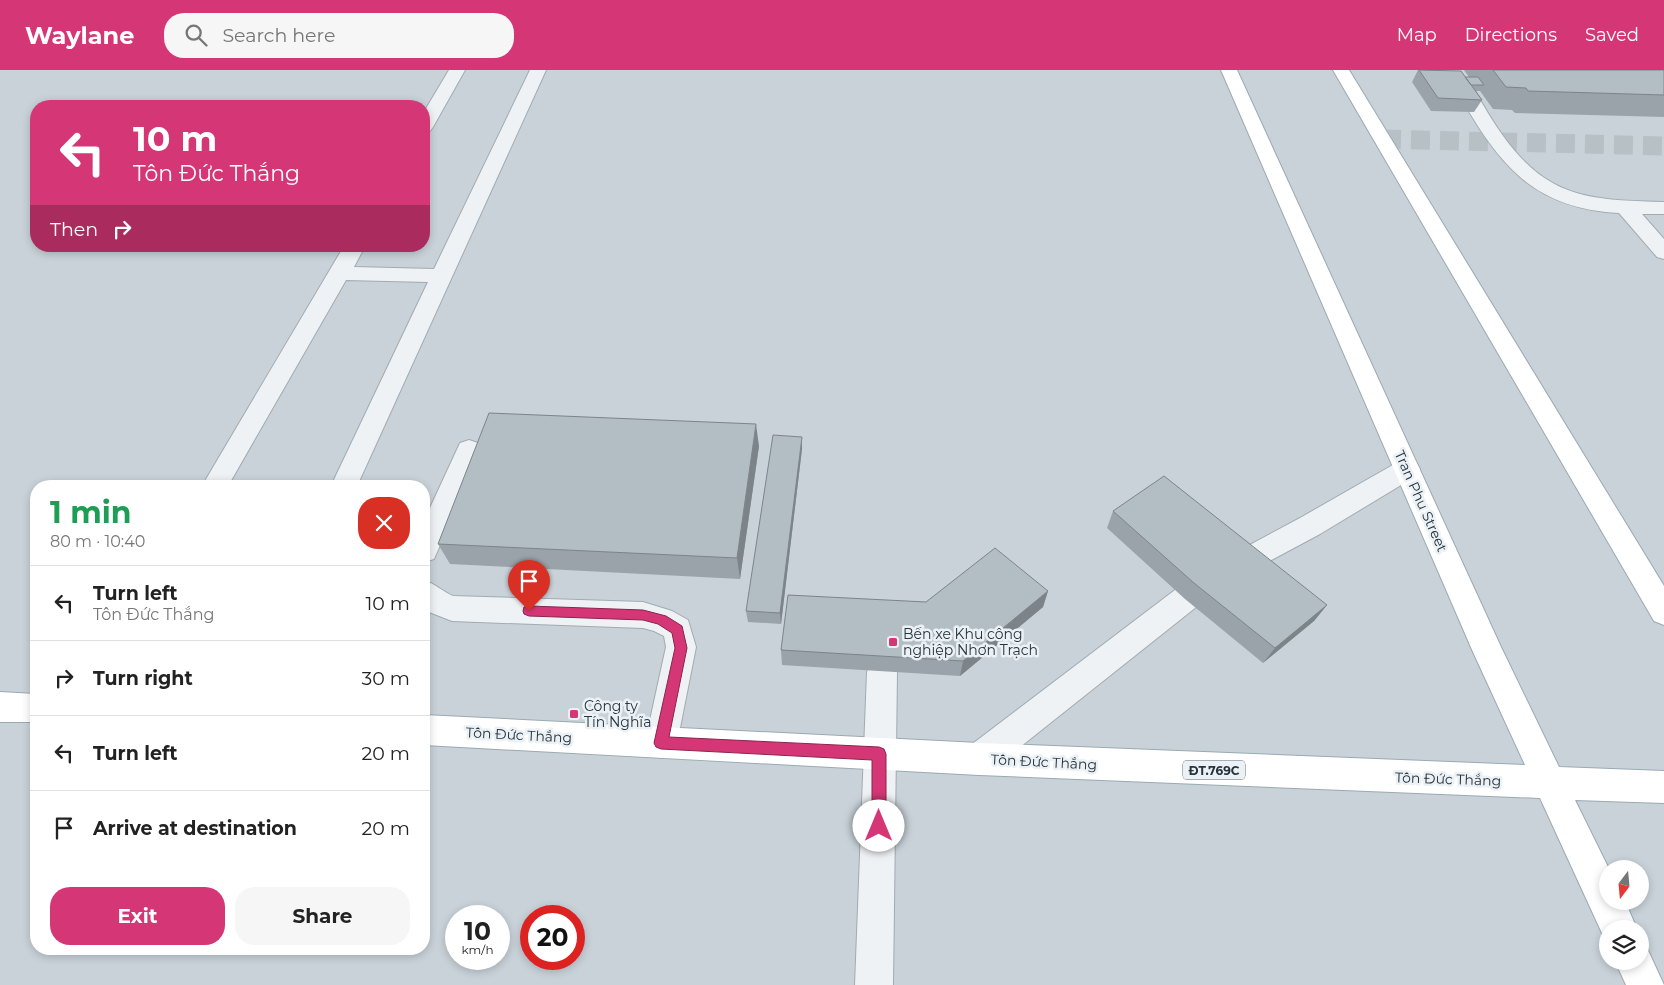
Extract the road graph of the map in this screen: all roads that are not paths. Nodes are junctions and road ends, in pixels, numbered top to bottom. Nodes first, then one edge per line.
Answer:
1 (457, 70) edge
2 (538, 70) edge
3 (1229, 70) edge
4 (1341, 70) edge
5 (1460, 84) edge
6 (430, 117) edge
7 (1625, 206) junction
8 (1664, 208) edge
9 (351, 252) edge
10 (1664, 252) edge
11 (339, 273) junction
12 (442, 276) junction
13 (469, 450) dead end
14 (1407, 469) junction
15 (218, 480) edge
16 (347, 480) edge
17 (430, 538) edge
18 (1243, 562) edge
19 (430, 599) edge
20 (1185, 599) edge
21 (1664, 612) edge
22 (882, 672) edge
23 (0, 707) edge
24 (30, 708) edge
25 (430, 730) edge
26 (661, 743) junction
27 (879, 754) junction
28 (979, 759) junction
29 (1549, 782) junction
30 (1664, 787) edge
31 (1615, 920) edge
32 (1638, 970) edge
33 (874, 985) edge
34 (1645, 985) edge

1 - 6 lane
2 - 12 lane
3 - 14 main road, Tran Phu Street
4 - 21 main road
5 - 7 lane
7 - 8 lane
7 - 10 lane
9 - 11 lane
11 - 12 lane
11 - 15 lane
12 - 16 lane
13 - 17 lane
14 - 18 lane
14 - 29 main road, Tran Phu Street
19 - 26 lane
20 - 28 lane
22 - 27 lane
23 - 24 main road
25 - 26 main road, Tôn Đức Thắng / ĐT.769C
26 - 27 main road, Tôn Đức Thắng / ĐT.769C
27 - 28 main road, Tôn Đức Thắng / ĐT.769C
27 - 33 lane
28 - 29 main road, Tôn Đức Thắng / ĐT.769C
29 - 30 main road, Tôn Đức Thắng / ĐT.769C
29 - 31 main road, Tran Phu Street
32 - 34 main road

